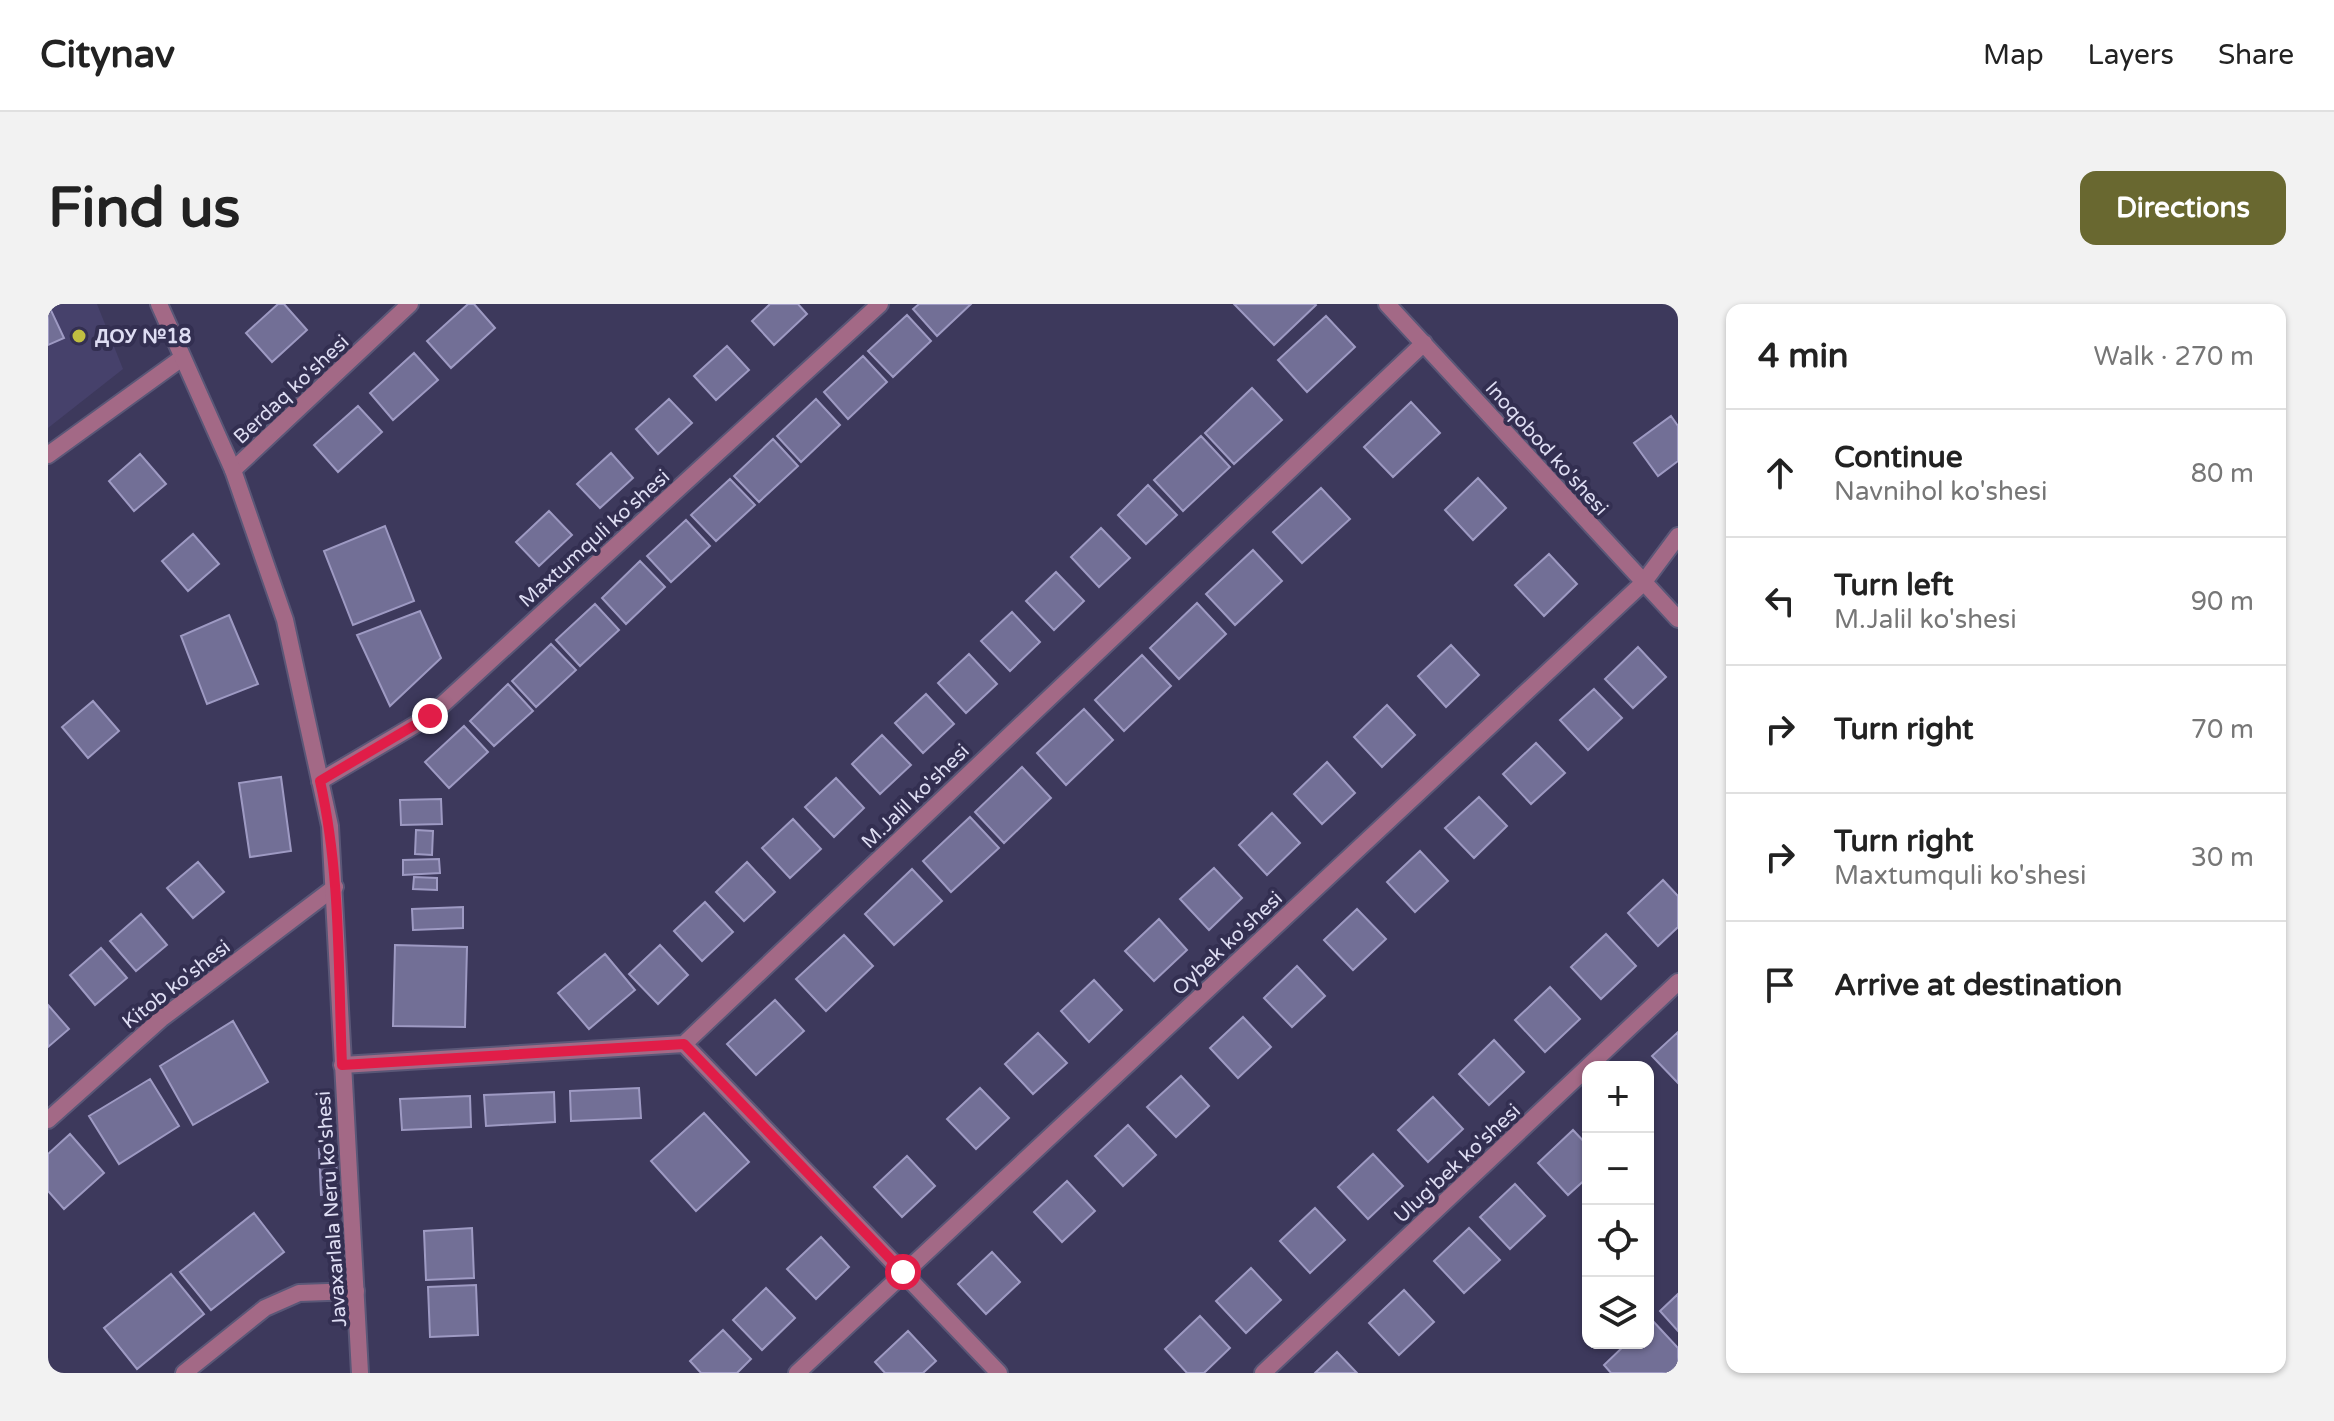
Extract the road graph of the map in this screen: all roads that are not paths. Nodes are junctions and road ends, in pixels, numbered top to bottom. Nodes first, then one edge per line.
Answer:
1 (159, 304) edge
2 (410, 304) edge
3 (880, 304) edge
4 (1387, 304) edge
5 (1424, 343) junction
6 (182, 358) junction
7 (48, 455) edge
8 (233, 470) junction
9 (1678, 536) edge
10 (1643, 583) junction
11 (1678, 619) edge
12 (320, 781) junction
13 (335, 887) junction
14 (1678, 982) edge
15 (684, 1044) junction
16 (342, 1065) junction
17 (48, 1120) edge
18 (903, 1272) junction
19 (356, 1291) junction
20 (184, 1373) edge
21 (360, 1373) edge
22 (797, 1373) edge
23 (999, 1373) edge
24 (1263, 1373) edge

1 - 6 street, Javaxarlala Neru ko'shesi
2 - 8 street, Berdaq ko'shesi
3 - 12 street, Maxtumquli ko'shesi
4 - 5 street, Inoqobod ko'shesi
5 - 10 street, Inoqobod ko'shesi
5 - 15 street, M.Jalil ko'shesi
6 - 7 street
6 - 8 street, Javaxarlala Neru ko'shesi
8 - 12 street, Javaxarlala Neru ko'shesi
9 - 10 street, Oybek ko'shesi
10 - 11 street, Inoqobod ko'shesi
10 - 18 street, Oybek ko'shesi
12 - 13 street, Javaxarlala Neru ko'shesi
13 - 16 street, Javaxarlala Neru ko'shesi
13 - 17 street, Kitob ko'shesi
14 - 24 street, Ulug'bek ko'shesi
15 - 16 street
15 - 18 street
16 - 19 street, Javaxarlala Neru ko'shesi
18 - 22 street, Oybek ko'shesi
18 - 23 street
19 - 20 street
19 - 21 street, Javaxarlala Neru ko'shesi

